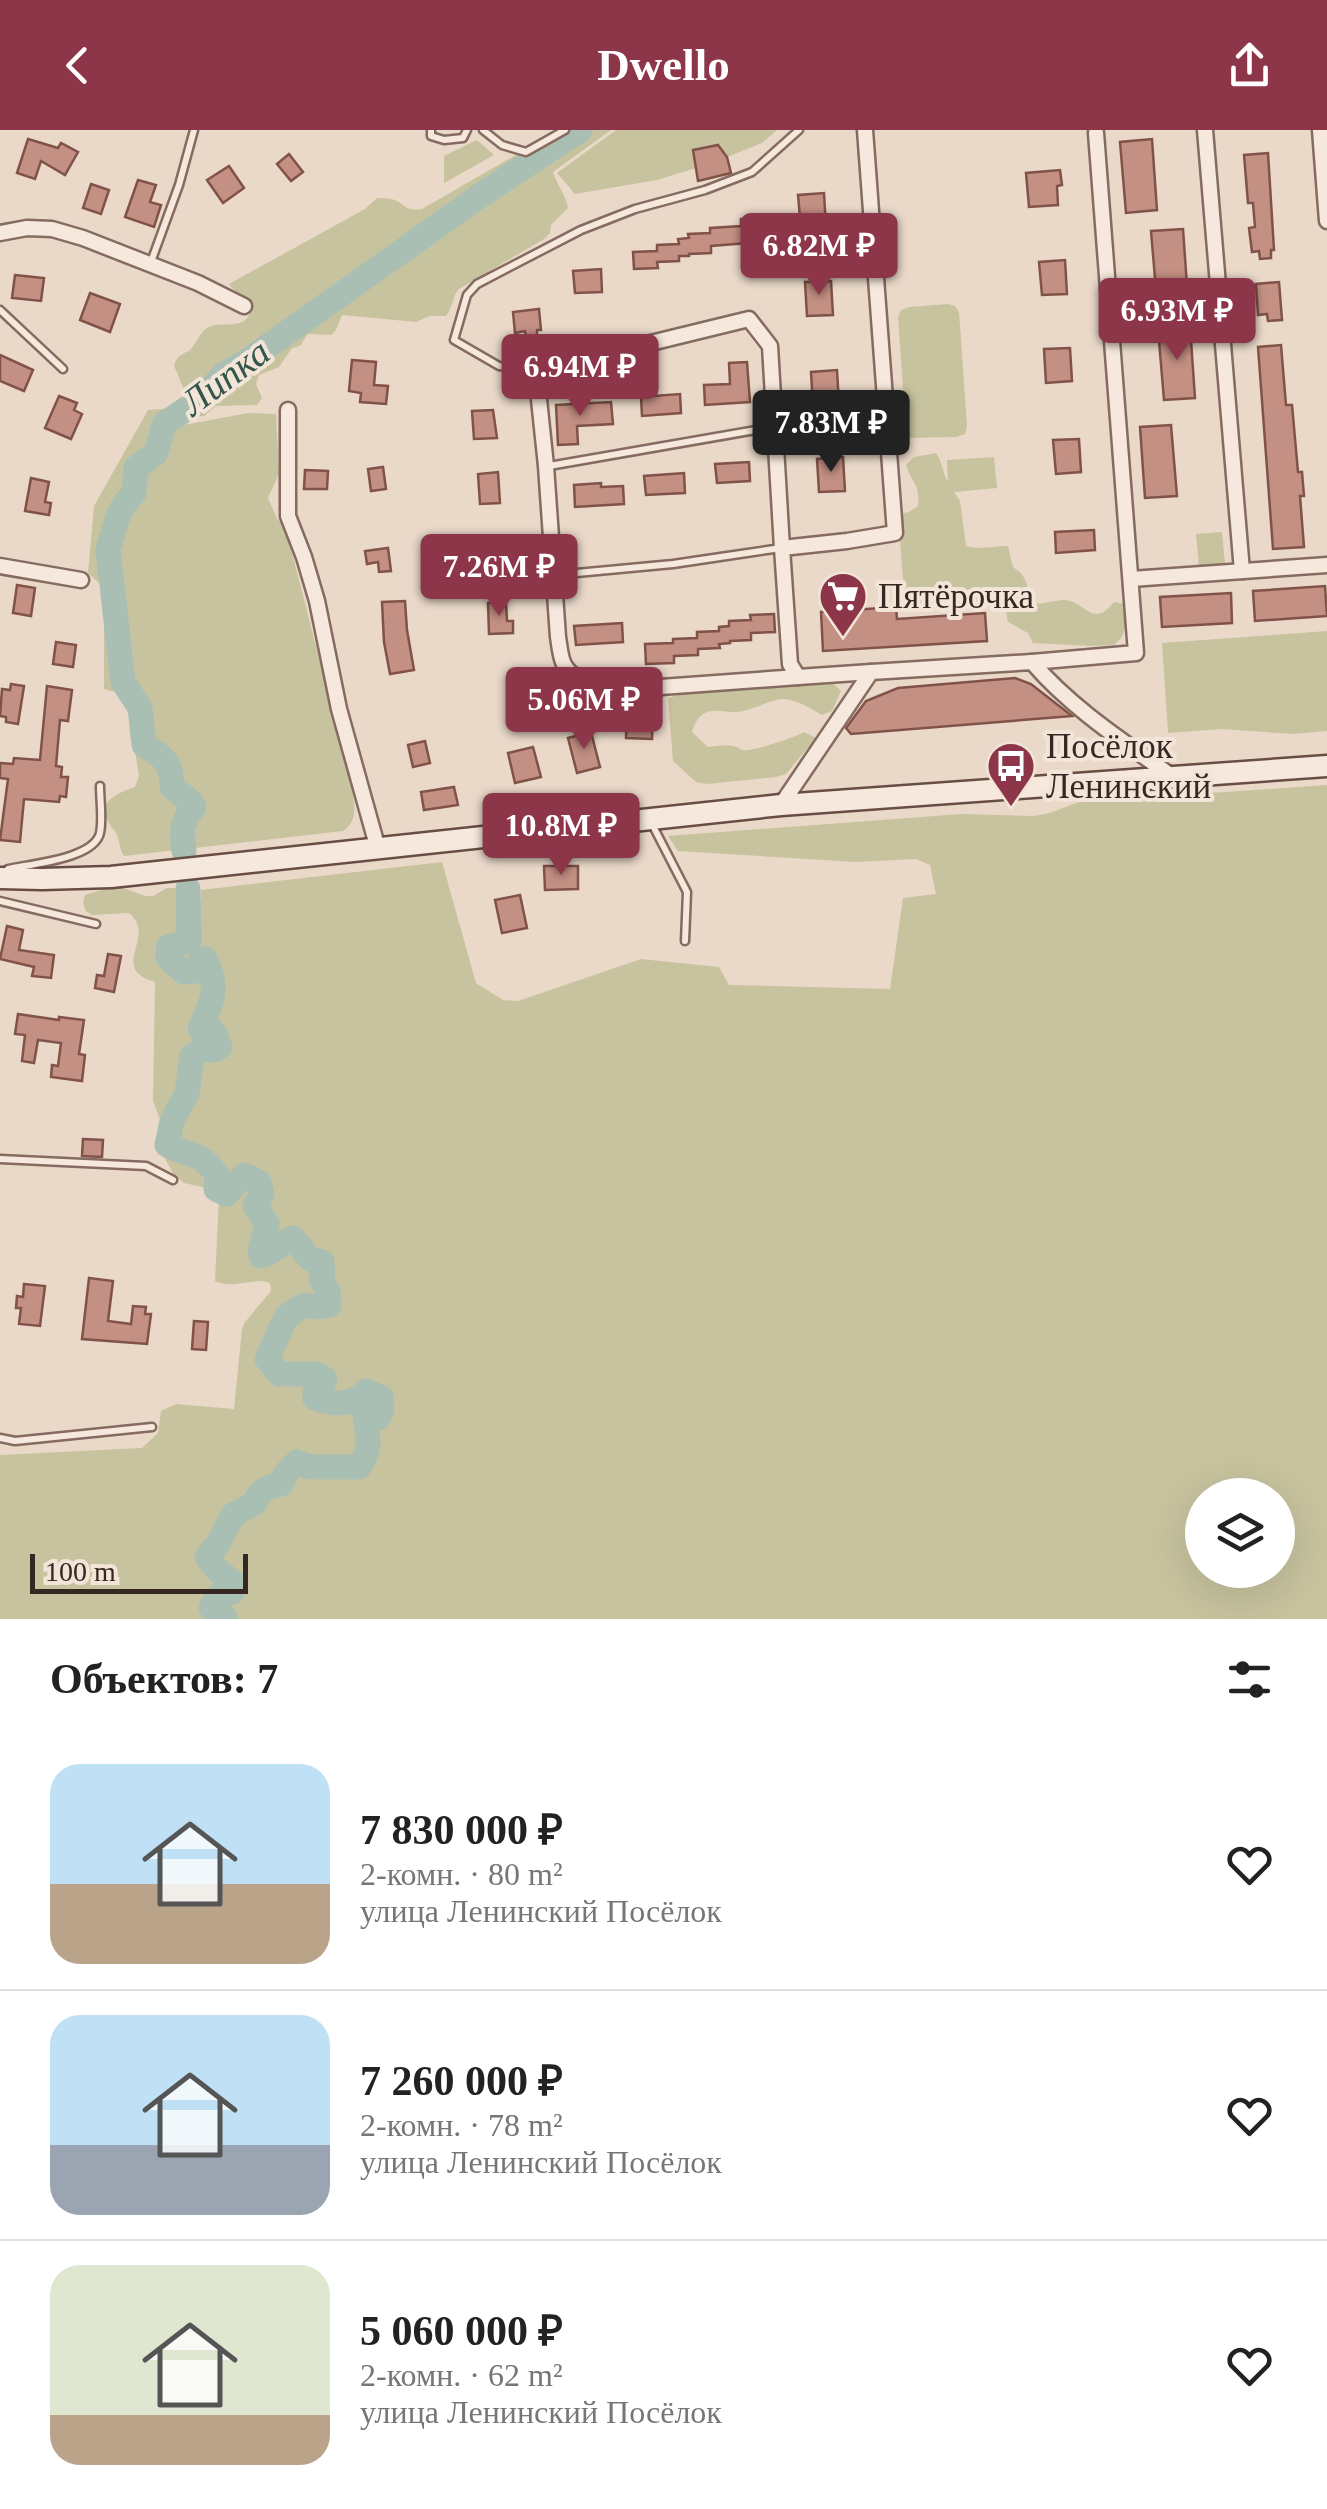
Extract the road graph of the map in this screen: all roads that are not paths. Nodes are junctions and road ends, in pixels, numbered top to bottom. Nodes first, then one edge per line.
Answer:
1 (194, 130) edge
2 (431, 130) edge
3 (467, 130) edge
4 (484, 130) edge
5 (566, 130) edge
6 (798, 130) edge
7 (865, 130) edge
8 (1205, 130) edge
9 (1320, 130) edge
10 (1096, 134) dead end
11 (1327, 221) edge
12 (0, 234) edge
13 (151, 264) junction
14 (244, 306) dead end
15 (0, 310) edge
16 (63, 369) dead end
17 (536, 371) junction
18 (288, 410) dead end
19 (774, 427) junction
20 (546, 466) junction
21 (782, 548) junction
22 (1327, 565) edge
23 (0, 566) edge
24 (1242, 571) junction
25 (554, 575) junction
26 (81, 580) dead end
27 (1132, 580) junction
28 (1032, 662) junction
29 (871, 672) junction
30 (798, 677) junction
31 (1327, 766) edge
32 (1174, 778) junction
33 (100, 786) dead end
34 (781, 804) junction
35 (650, 818) junction
36 (378, 849) junction
37 (0, 877) edge
38 (0, 901) edge
39 (96, 924) dead end
40 (684, 941) dead end
41 (0, 1159) edge
42 (173, 1180) dead end
43 (152, 1427) dead end
44 (0, 1438) edge

1 - 13 lane
2 - 3 lane
4 - 5 lane
6 - 17 lane
7 - 21 street
8 - 24 street
9 - 11 street
10 - 27 street
12 - 13 street
13 - 14 street
15 - 16 lane
17 - 19 street
17 - 20 street
18 - 36 street
19 - 20 lane
19 - 21 street
20 - 25 street
21 - 25 lane
21 - 30 street
22 - 24 street
23 - 26 street
24 - 27 street
25 - 30 street
27 - 28 street
28 - 29 street
28 - 32 street
29 - 30 street
29 - 34 street
31 - 32 main road
32 - 34 main road
33 - 37 lane
34 - 35 main road
35 - 36 main road
35 - 40 lane
36 - 37 main road
38 - 39 lane
41 - 42 lane
43 - 44 lane

